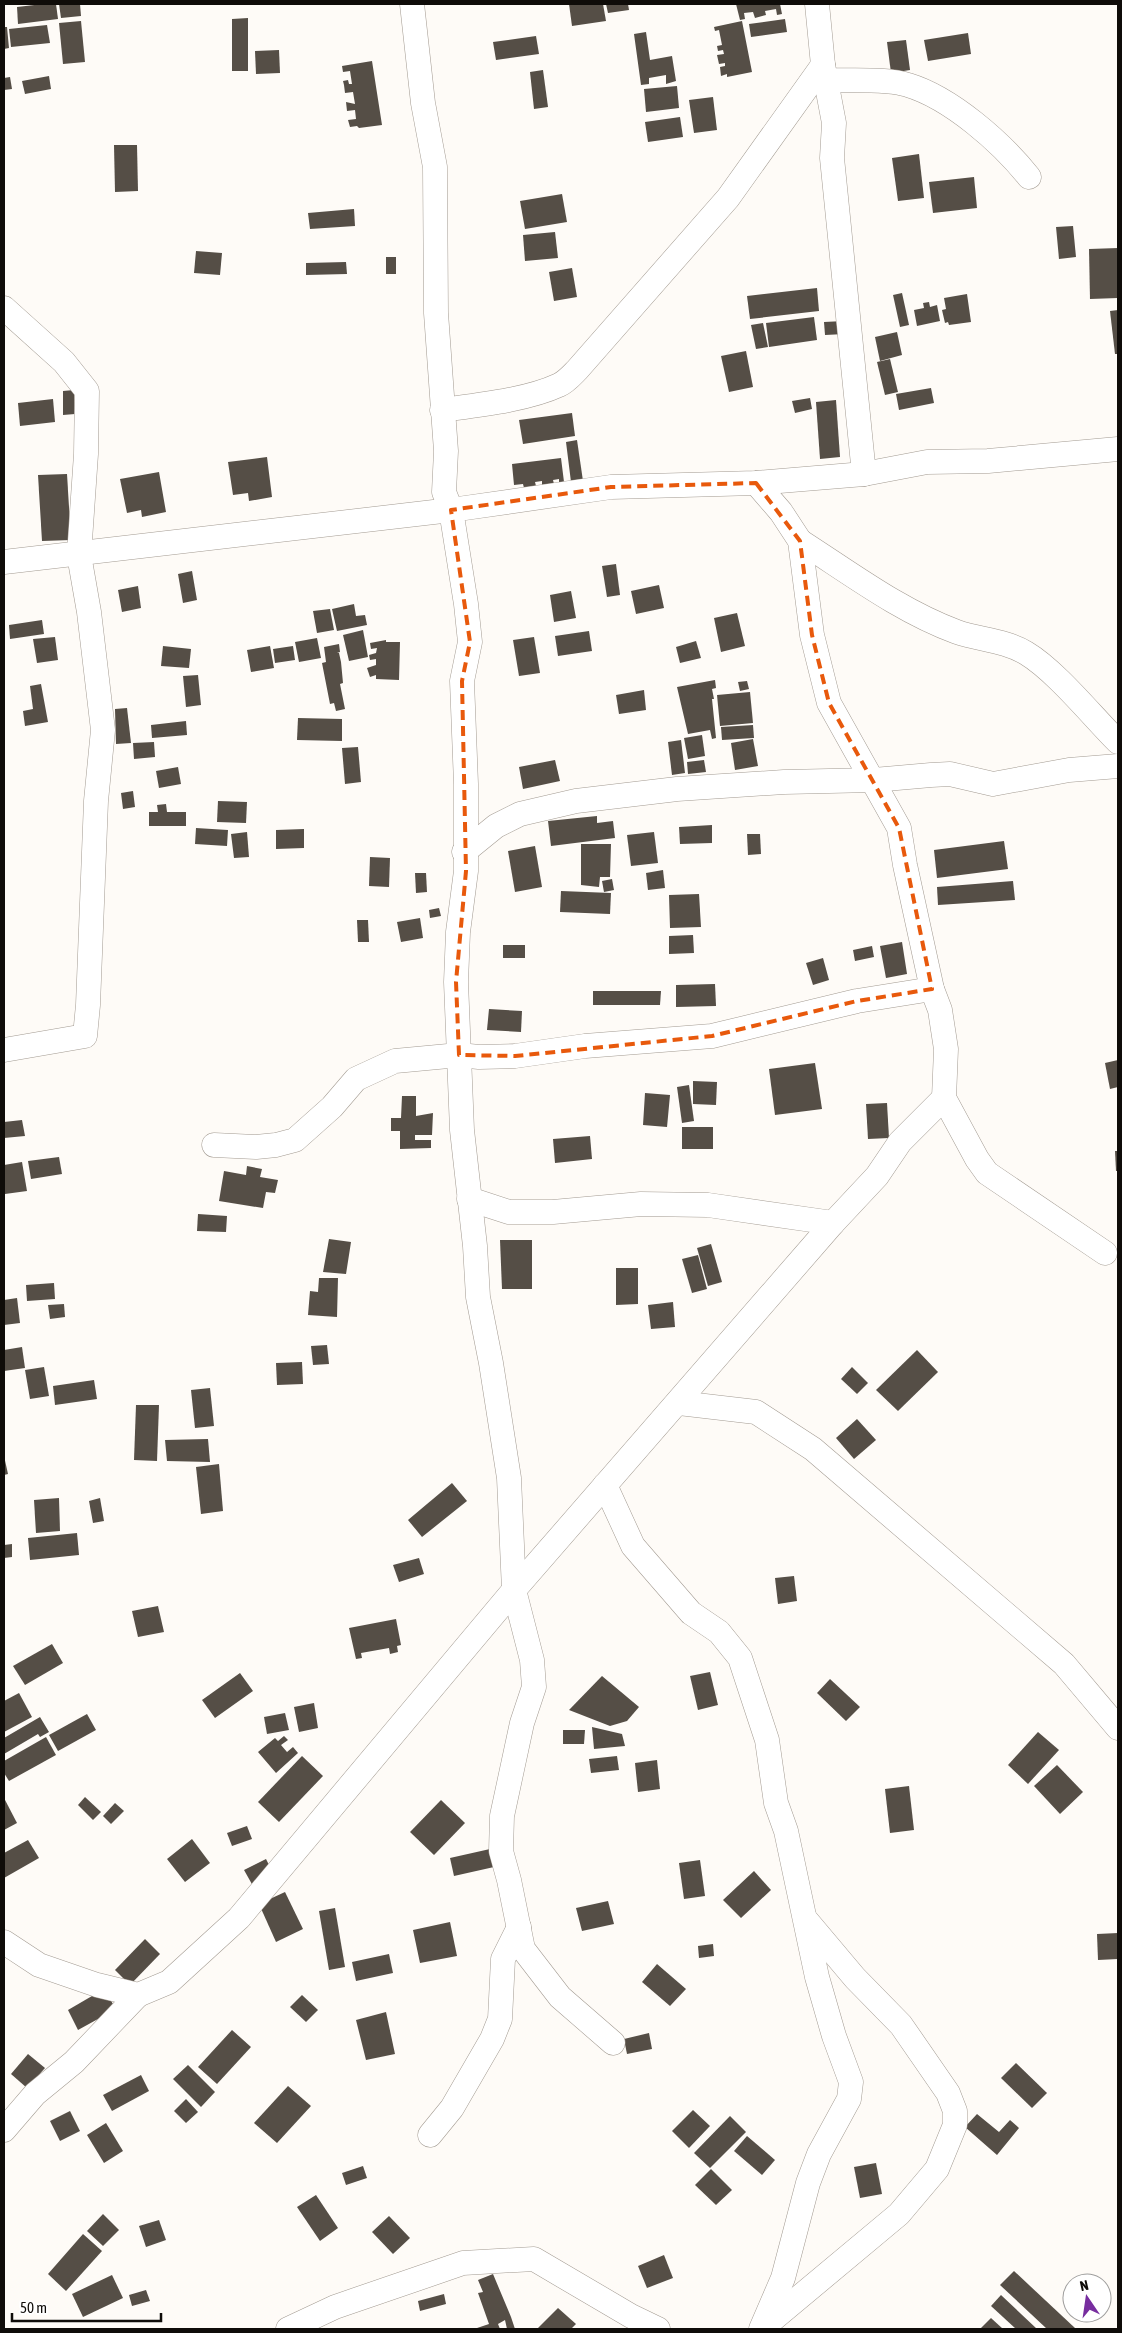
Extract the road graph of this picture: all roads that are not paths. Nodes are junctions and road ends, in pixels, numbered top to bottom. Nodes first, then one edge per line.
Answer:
1 (412, 4) edge
2 (817, 4) edge
3 (825, 72) junction
4 (1029, 177) dead end
5 (4, 308) edge
6 (442, 410) junction
7 (1118, 449) edge
8 (864, 474) junction
9 (756, 483) junction
10 (451, 510) junction
11 (800, 541) junction
12 (79, 554) junction
13 (4, 562) edge
14 (1118, 742) edge
15 (1118, 766) edge
16 (874, 780) junction
17 (464, 852) junction
18 (932, 989) junction
19 (4, 1050) edge
20 (460, 1055) junction
21 (944, 1098) junction
22 (214, 1145) dead end
23 (470, 1200) junction
24 (832, 1223) junction
25 (1105, 1253) dead end
26 (679, 1402) junction
27 (605, 1486) junction
28 (514, 1590) junction
29 (1118, 1728) edge
30 (806, 1920) junction
31 (519, 1927) junction
32 (4, 1942) edge
33 (138, 1995) junction
34 (613, 2043) dead end
35 (4, 2130) edge
36 (430, 2135) dead end
37 (288, 2329) edge
38 (658, 2329) edge
39 (760, 2329) edge
40 (787, 2329) edge

1 - 6 street
2 - 3 street
3 - 4 street
3 - 6 street
3 - 8 street
5 - 12 street
6 - 10 street
7 - 8 street
8 - 9 street
9 - 10 street
9 - 11 street
10 - 12 street
10 - 17 street
11 - 14 street
11 - 16 street
12 - 13 street
12 - 19 street
15 - 16 street
16 - 17 street
16 - 18 street
17 - 20 street
18 - 20 street
18 - 21 street
20 - 22 street
20 - 23 street
21 - 24 street
21 - 25 street
23 - 24 street
23 - 28 street
24 - 26 street
26 - 27 street
26 - 29 street
27 - 28 street
27 - 30 street
28 - 31 street
28 - 33 street
30 - 39 street
30 - 39 street
31 - 34 street
31 - 36 street
32 - 33 street
33 - 35 street
37 - 38 street
39 - 40 street

